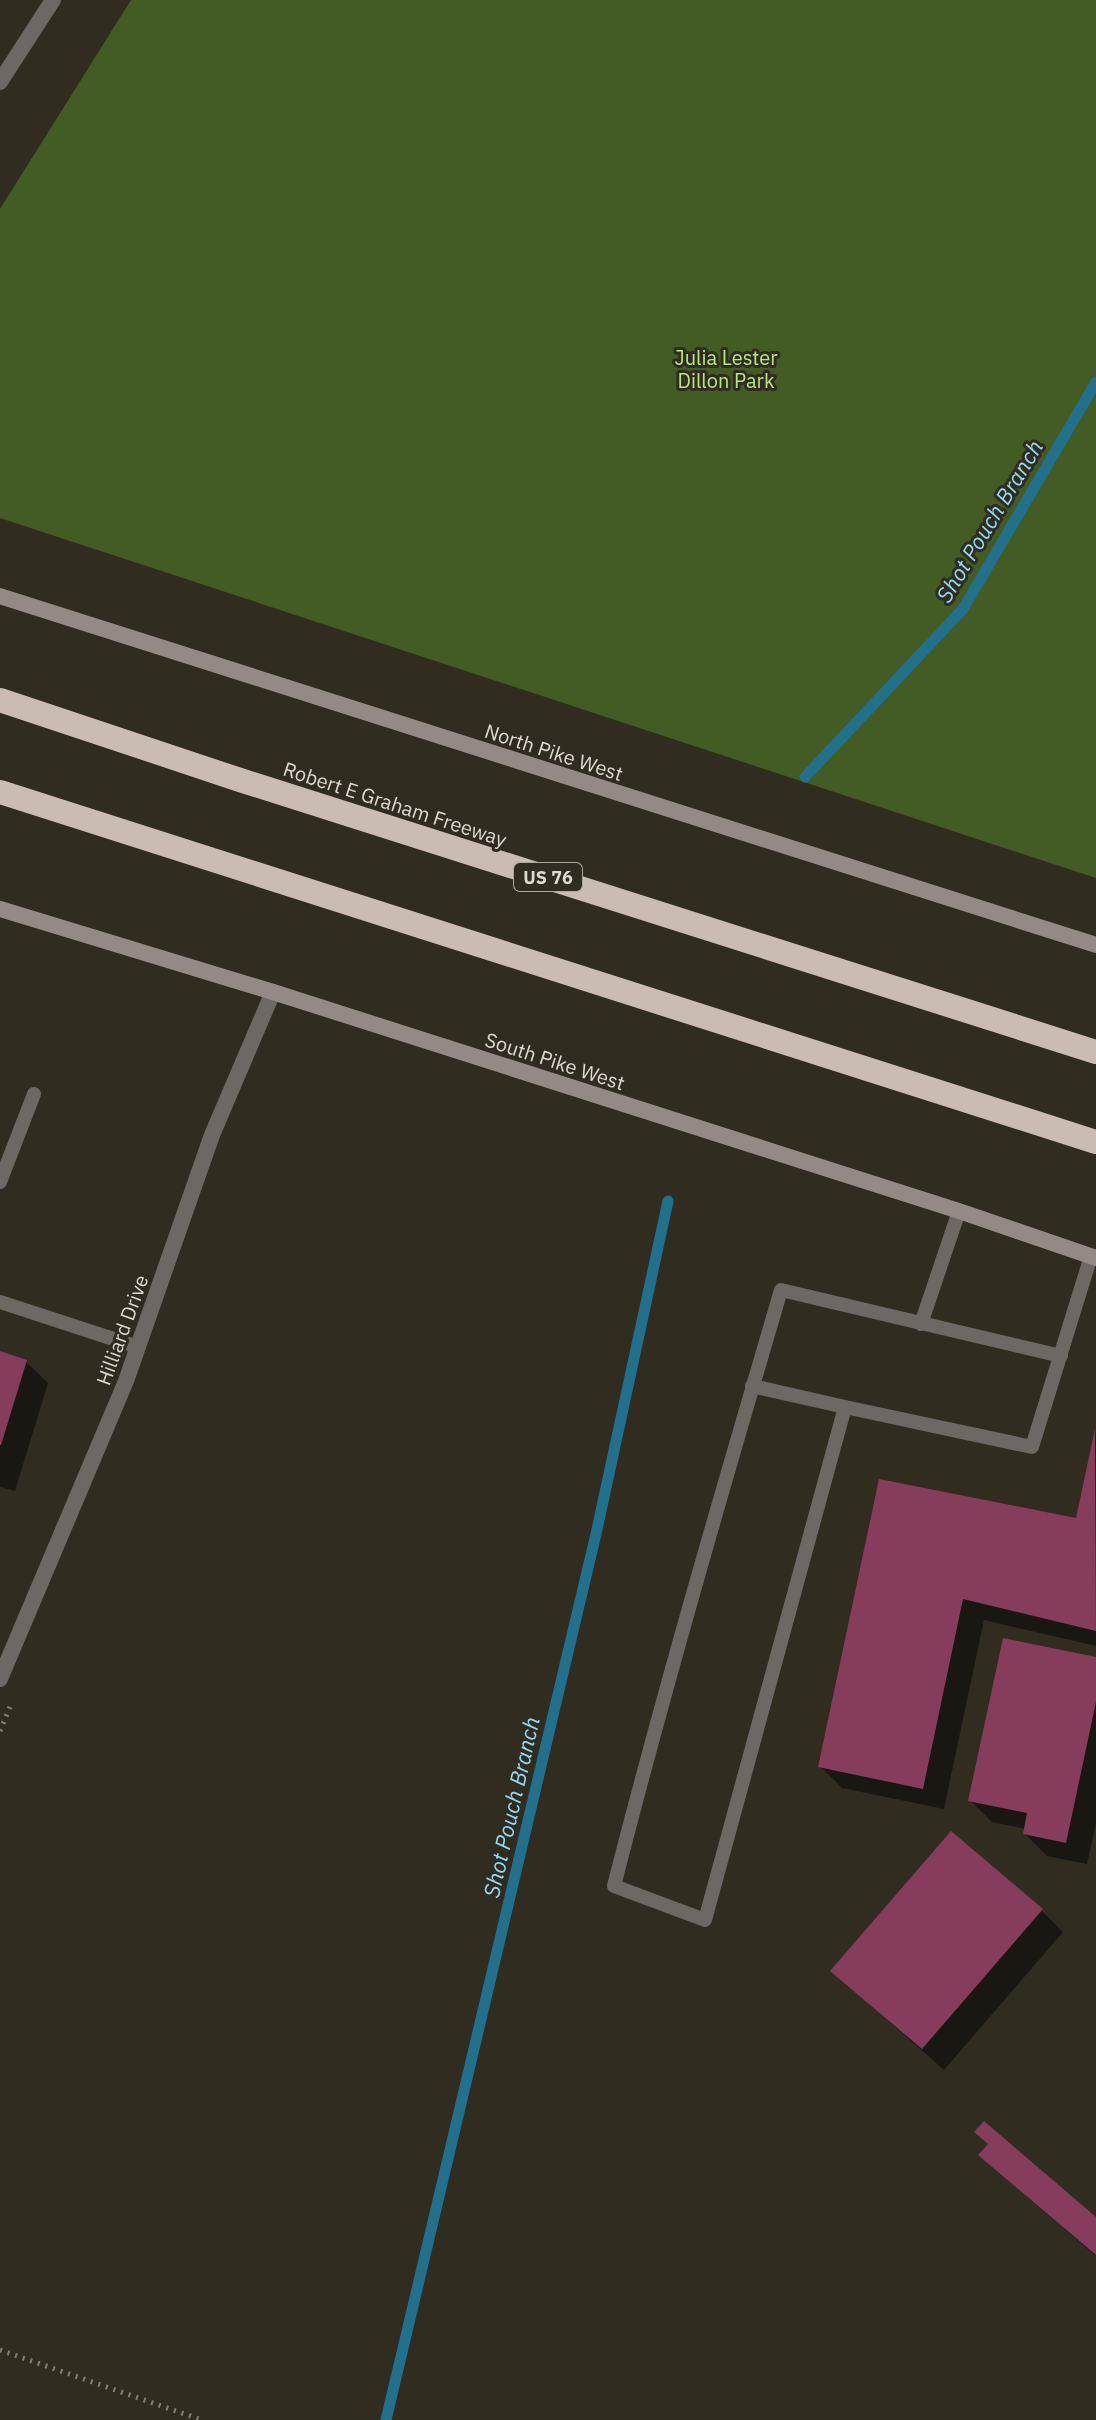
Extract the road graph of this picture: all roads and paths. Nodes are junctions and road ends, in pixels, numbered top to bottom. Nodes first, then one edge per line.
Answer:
1 (53, 0) edge
2 (0, 82) edge
3 (0, 596) edge
4 (0, 700) edge
5 (0, 792) edge
6 (0, 909) edge
7 (1096, 945) edge
8 (273, 992) junction
9 (1096, 1052) edge
10 (34, 1094) dead end
11 (1096, 1142) edge
12 (0, 1182) edge
13 (959, 1211) junction
14 (1094, 1257) edge
15 (0, 1302) edge
16 (921, 1324) junction
17 (138, 1347) junction
18 (1061, 1356) junction
19 (752, 1386) junction
20 (845, 1407) junction
21 (0, 1679) edge
22 (0, 2350) edge
23 (202, 2420) edge

1 - 2 street
3 - 7 main road, North Pike West
4 - 9 highway, Robert E Graham Freeway / US 76
5 - 11 highway
6 - 8 main road, South Pike West
8 - 13 main road, South Pike West
8 - 17 street, Hilliard Drive
10 - 12 lane
13 - 14 main road, South Pike West
13 - 16 lane
14 - 18 lane
15 - 17 lane
16 - 18 lane
16 - 19 lane
17 - 21 street, Hilliard Drive
18 - 20 lane
19 - 20 lane
19 - 20 lane
22 - 23 path

